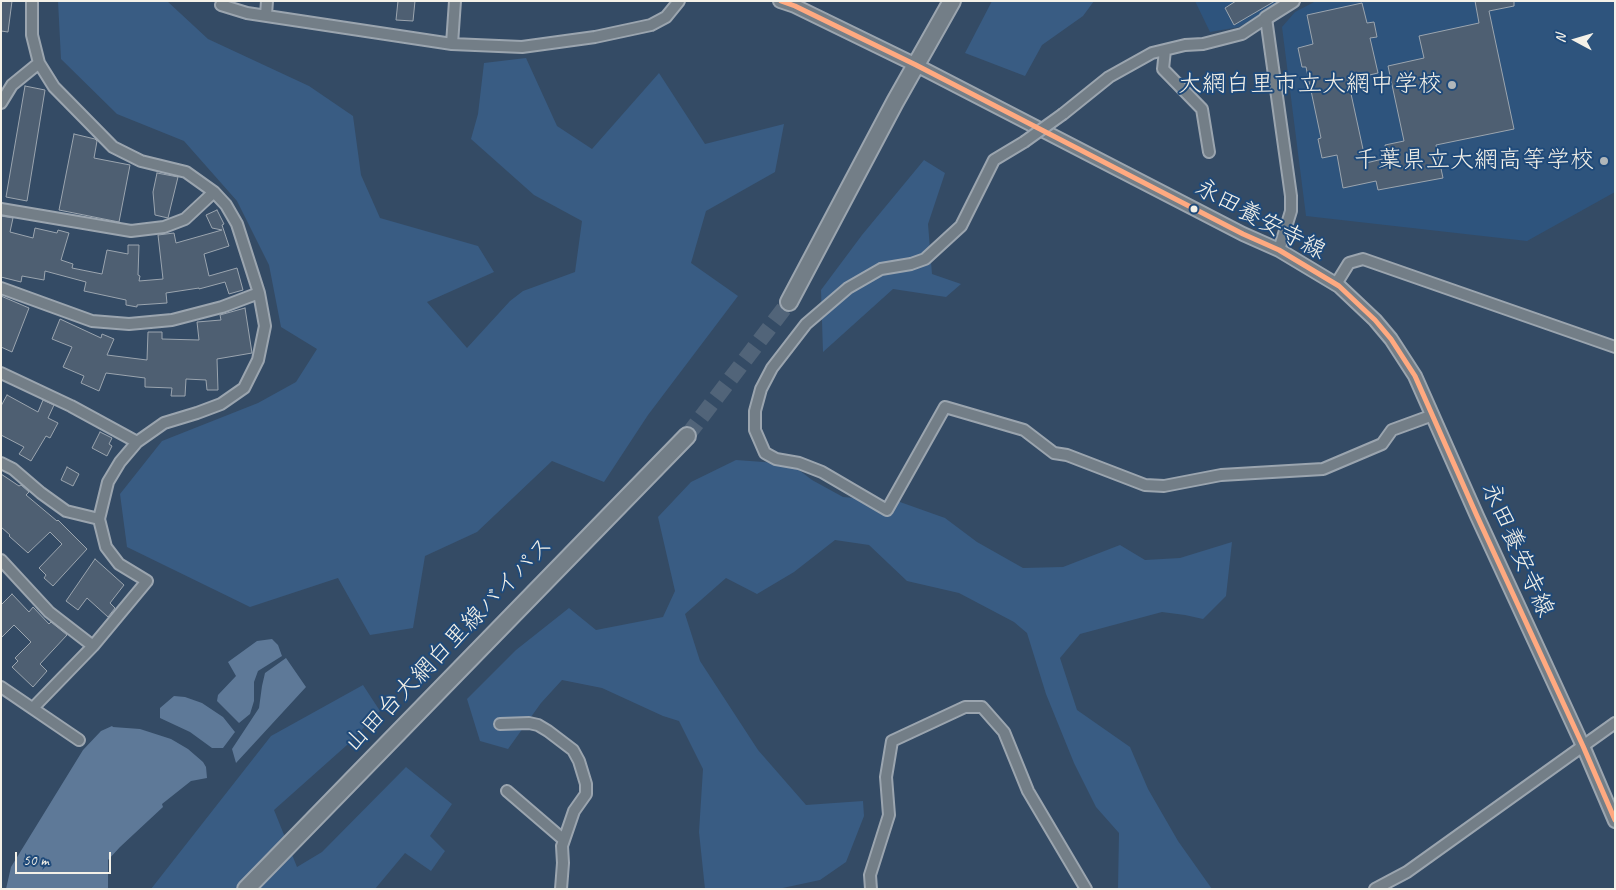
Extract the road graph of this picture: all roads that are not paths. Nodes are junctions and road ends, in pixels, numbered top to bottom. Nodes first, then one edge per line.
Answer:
1 (32, 1) edge
2 (267, 1) edge
3 (455, 1) edge
4 (679, 1) edge
5 (780, 1) edge
6 (952, 1) edge
7 (1293, 1) edge
8 (221, 5) dead end
9 (266, 15) junction
10 (1266, 18) junction
11 (452, 44) junction
12 (1165, 50) junction
13 (39, 63) junction
14 (916, 65) junction
15 (1, 102) edge
16 (1209, 152) dead end
17 (214, 192) junction
18 (1, 209) edge
19 (1279, 250) junction
20 (1336, 284) junction
21 (1, 288) edge
22 (259, 293) junction
23 (789, 302) tunnel mouth
24 (1615, 348) edge
25 (1, 373) edge
26 (1433, 415) junction
27 (687, 436) tunnel mouth
28 (137, 442) junction
29 (1, 463) edge
30 (99, 519) junction
31 (1, 560) edge
32 (93, 646) junction
33 (1, 687) edge
34 (33, 708) junction
35 (1615, 723) edge
36 (500, 724) dead end
37 (79, 740) dead end
38 (1583, 746) junction
39 (507, 791) dead end
40 (1615, 821) edge
41 (564, 840) junction
42 (246, 889) edge
43 (561, 889) edge
44 (870, 889) edge
45 (1086, 889) edge
46 (1375, 889) edge

1 - 13 street
2 - 9 street
3 - 11 street
4 - 11 street
5 - 14 street, 永田養安寺線
6 - 14 main road
7 - 10 street
8 - 9 street
9 - 11 street
10 - 12 street
10 - 19 street
12 - 16 street
12 - 26 street, bridge
13 - 15 street
13 - 17 street
14 - 19 street, 永田養安寺線
14 - 23 main road
17 - 18 street
17 - 22 street
19 - 20 street, 永田養安寺線
20 - 24 street
20 - 26 street, 永田養安寺線
21 - 22 street
22 - 28 street
25 - 28 street
26 - 38 street, 永田養安寺線
27 - 42 main road, 山田台大網白里線バイパス
28 - 30 street
29 - 30 street
30 - 32 street
31 - 32 street
32 - 34 street
33 - 34 street
34 - 37 street
35 - 38 street
36 - 41 street
38 - 40 street, 永田養安寺線
38 - 46 street
39 - 41 street
41 - 43 street
44 - 45 street

